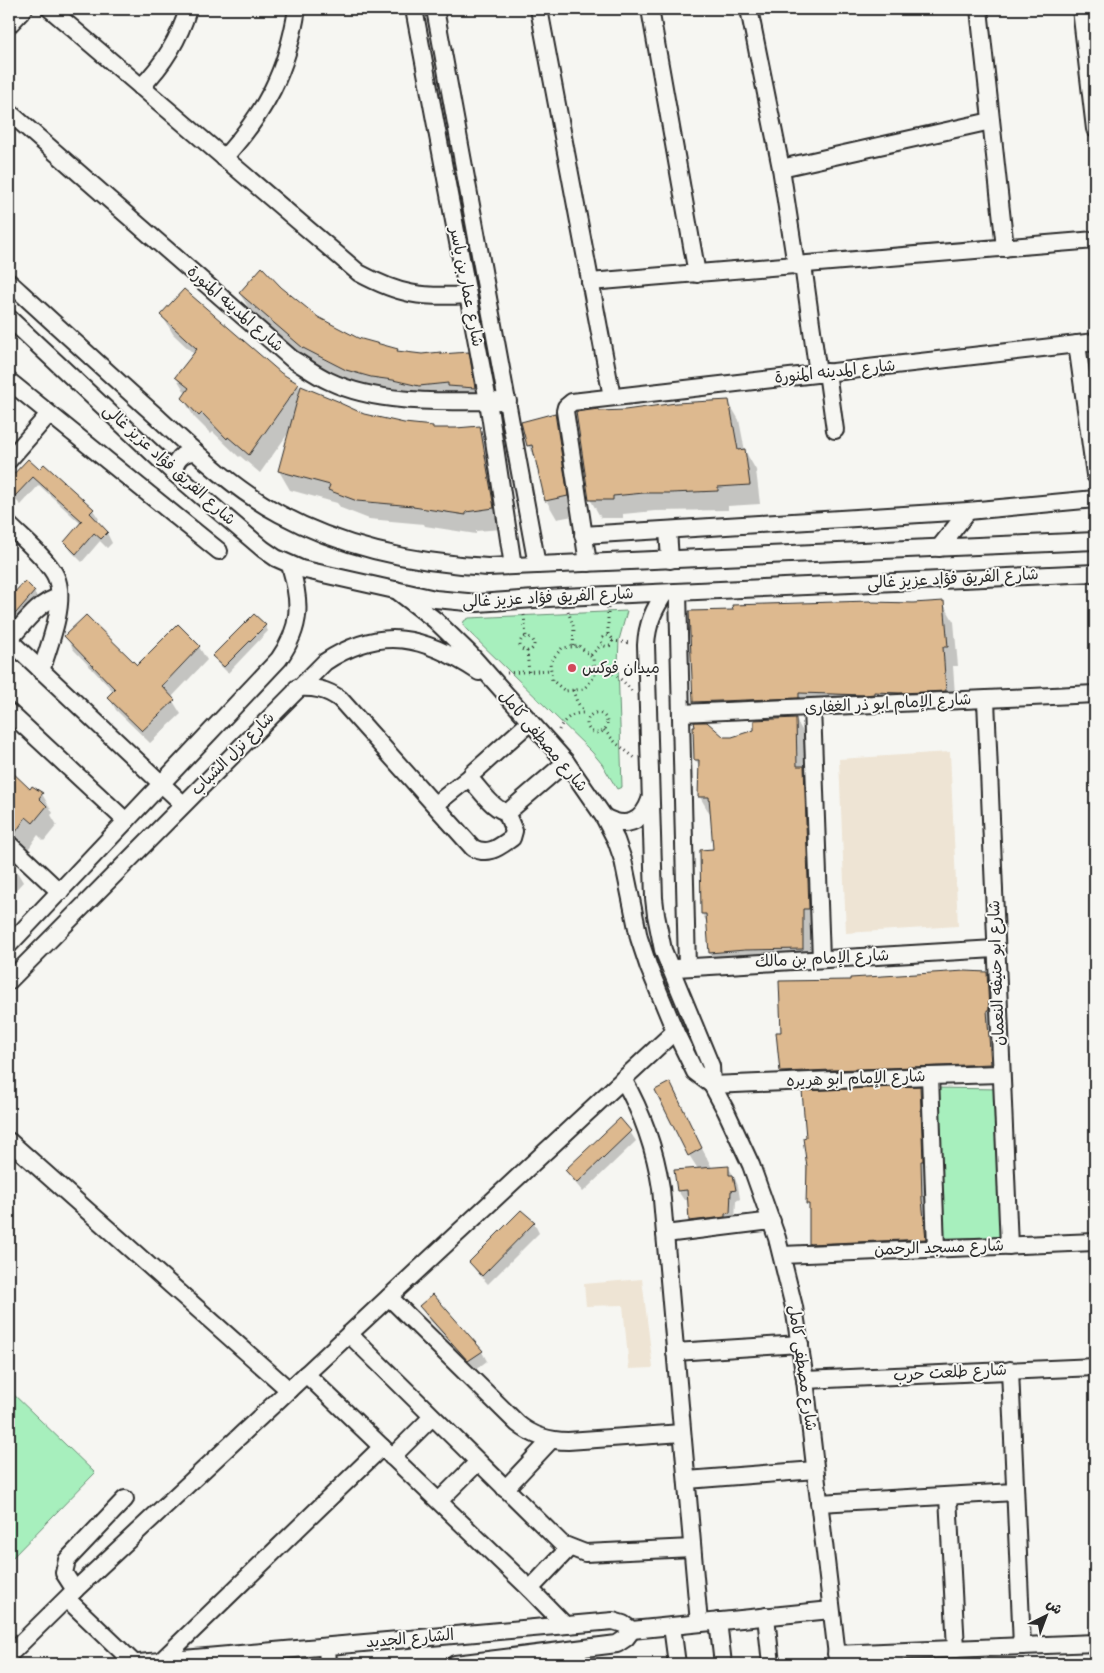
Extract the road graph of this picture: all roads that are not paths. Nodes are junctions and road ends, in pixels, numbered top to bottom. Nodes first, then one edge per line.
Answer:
1 (24, 9) edge
2 (50, 9) edge
3 (188, 9) edge
4 (298, 9) edge
5 (414, 9) edge
6 (435, 9) edge
7 (538, 9) edge
8 (650, 9) edge
9 (749, 9) edge
10 (979, 9) edge
11 (1081, 9) edge
12 (9, 25) edge
13 (141, 87) junction
14 (9, 112) edge
15 (991, 121) junction
16 (1095, 129) edge
17 (224, 158) junction
18 (781, 168) junction
19 (1095, 240) edge
20 (1005, 248) junction
21 (800, 265) junction
22 (698, 274) junction
23 (9, 282) edge
24 (590, 282) junction
25 (468, 295) junction
26 (9, 318) edge
27 (1095, 342) edge
28 (1077, 344) junction
29 (823, 373) junction
30 (9, 381) edge
31 (128, 391) junction
32 (612, 397) junction
33 (488, 401) junction
34 (508, 401) junction
35 (105, 408) junction
36 (49, 414) junction
37 (835, 430) dead end
38 (195, 452) junction
39 (9, 460) edge
40 (174, 472) junction
41 (1095, 475) edge
42 (1095, 499) edge
43 (968, 511) junction
44 (9, 525) edge
45 (668, 530) junction
46 (583, 535) junction
47 (1095, 542) edge
48 (939, 548) junction
49 (219, 551) dead end
50 (670, 560) junction
51 (588, 563) junction
52 (290, 565) junction
53 (537, 565) junction
54 (514, 566) junction
55 (1095, 572) edge
56 (396, 590) junction
57 (671, 592) junction
58 (59, 597) junction
59 (9, 640) edge
60 (41, 671) junction
61 (492, 679) junction
62 (298, 688) junction
63 (1095, 694) edge
64 (986, 700) junction
65 (812, 708) junction
66 (9, 712) edge
67 (680, 713) junction
68 (530, 722) junction
69 (566, 762) junction
70 (471, 776) junction
71 (162, 784) junction
72 (650, 800) junction
73 (183, 804) junction
74 (434, 805) junction
75 (506, 812) junction
76 (604, 817) junction
77 (126, 821) junction
78 (9, 844) edge
79 (60, 892) junction
80 (10, 941) edge
81 (995, 949) junction
82 (821, 959) junction
83 (687, 967) junction
84 (649, 968) junction
85 (669, 968) junction
86 (9, 981) edge
87 (675, 1031) junction
88 (1001, 1074) junction
89 (930, 1076) junction
90 (623, 1079) junction
91 (712, 1085) junction
92 (9, 1141) edge
93 (772, 1220) junction
94 (665, 1234) junction
95 (1095, 1242) edge
96 (1009, 1246) junction
97 (936, 1248) junction
98 (782, 1255) junction
99 (390, 1297) junction
100 (349, 1334) junction
101 (800, 1344) junction
102 (675, 1352) junction
103 (1095, 1366) edge
104 (1010, 1370) junction
105 (306, 1374) junction
106 (805, 1380) junction
107 (289, 1390) junction
108 (432, 1417) junction
109 (682, 1432) junction
110 (551, 1440) junction
111 (387, 1452) junction
112 (478, 1462) junction
113 (815, 1470) junction
114 (686, 1480) junction
115 (505, 1489) junction
116 (1015, 1492) junction
117 (948, 1496) junction
118 (125, 1499) dead end
119 (438, 1502) junction
120 (819, 1503) junction
121 (570, 1548) junction
122 (692, 1548) junction
123 (530, 1589) junction
124 (71, 1594) junction
125 (831, 1610) junction
126 (766, 1616) junction
127 (718, 1621) junction
128 (699, 1623) junction
129 (565, 1625) junction
130 (672, 1626) junction
131 (632, 1630) junction
132 (1095, 1642) edge
133 (1022, 1646) junction
134 (327, 1647) junction
135 (956, 1649) junction
136 (9, 1655) edge
137 (292, 1657) edge
138 (555, 1658) edge
139 (837, 1659) edge
140 (160, 1662) junction
141 (127, 1664) edge
142 (135, 1664) edge
143 (328, 1664) edge
144 (455, 1664) edge
145 (460, 1664) edge
146 (676, 1664) edge
147 (723, 1664) edge
148 (771, 1664) edge

1 - 12 street
2 - 13 street
3 - 13 street
4 - 17 street
5 - 25 street, شارع عمار بن ياسر
6 - 34 street, شارع عمار بن ياسر
7 - 24 street
8 - 22 street
9 - 18 street
10 - 15 street
11 - 16 street
13 - 17 street
14 - 33 street, شارع المدينه المنورة
15 - 18 street
15 - 20 street
17 - 25 street
18 - 21 street
19 - 20 street
20 - 21 street
21 - 22 street
21 - 29 street
22 - 24 street
23 - 31 street, شارع الفريق فؤاد عزيز غالى
24 - 32 street
25 - 33 street, شارع عمار بن ياسر
26 - 35 street, شارع الفريق فؤاد عزيز غالى
27 - 28 street, شارع المدينه المنورة
28 - 29 street, شارع المدينه المنورة
28 - 41 street
29 - 32 street, شارع المدينه المنورة
29 - 37 street
30 - 36 street
31 - 35 street
31 - 38 street, شارع الفريق فؤاد عزيز غالى
32 - 46 street, شارع المدينه المنورة
33 - 34 street, شارع المدينه المنورة
33 - 54 street, شارع عمار بن ياسر
34 - 53 street, شارع عمار بن ياسر
35 - 40 street, شارع الفريق فؤاد عزيز غالى
36 - 39 street
36 - 49 street
38 - 40 street
38 - 54 street, شارع الفريق فؤاد عزيز غالى
40 - 52 street, شارع الفريق فؤاد عزيز غالى
42 - 43 street
43 - 45 street
43 - 48 street
44 - 58 street
45 - 46 street
45 - 50 street
46 - 51 street
47 - 48 street, شارع الفريق فؤاد عزيز غالى
48 - 50 street, شارع الفريق فؤاد عزيز غالى
50 - 51 street, شارع الفريق فؤاد عزيز غالى
51 - 53 street, شارع الفريق فؤاد عزيز غالى
52 - 56 street, شارع الفريق فؤاد عزيز غالى
52 - 71 street, شارع نزل الشباب
53 - 54 street, شارع الفريق فؤاد عزيز غالى
55 - 57 street, شارع الفريق فؤاد عزيز غالى
56 - 57 street, شارع الفريق فؤاد عزيز غالى
56 - 61 street, شارع مصطفى كامل
57 - 67 street
57 - 72 street, شارع مصطفى كامل
58 - 59 street
58 - 60 street
59 - 60 street
60 - 71 street
61 - 62 street, شارع نزل الشباب
61 - 68 street, شارع مصطفى كامل
62 - 73 street, شارع نزل الشباب
62 - 74 street
63 - 64 street, شارع الإمام ابو ذر الغفارى
64 - 65 street, شارع الإمام ابو ذر الغفارى
64 - 81 street, شارع ابو حنيفه النعمان
65 - 67 street, شارع الإمام ابو ذر الغفارى
65 - 82 street
66 - 77 street
67 - 83 street
68 - 69 street, شارع مصطفى كامل
68 - 70 street
69 - 75 street
69 - 76 street, شارع مصطفى كامل
70 - 74 street
70 - 75 street
71 - 73 street
71 - 77 street, شارع نزل الشباب
72 - 76 street
72 - 85 street, شارع مصطفى كامل
73 - 86 street, شارع نزل الشباب
74 - 75 street
76 - 84 street, شارع مصطفى كامل
77 - 79 street, شارع نزل الشباب
78 - 79 street
79 - 80 street, شارع نزل الشباب
81 - 82 street, شارع الإمام بن مالك
81 - 88 street, شارع ابو حنيفه النعمان
82 - 83 street, شارع الإمام بن مالك
83 - 85 street, شارع الإمام بن مالك
84 - 85 street, شارع الإمام بن مالك
84 - 87 street, شارع مصطفى كامل
85 - 91 street, شارع مصطفى كامل
87 - 90 street
87 - 91 street, شارع مصطفى كامل
88 - 89 street, شارع الإمام ابو هريره
88 - 96 street, شارع ابو حنيفه النعمان
89 - 91 street, شارع الإمام ابو هريره
89 - 97 street
90 - 94 street
90 - 99 street
91 - 93 street, شارع مصطفى كامل
92 - 107 street
93 - 94 street
93 - 98 street, شارع مصطفى كامل
94 - 102 street
95 - 96 street, شارع مسجد الرحمن
96 - 97 street, شارع مسجد الرحمن
97 - 98 street, شارع مسجد الرحمن
98 - 101 street, شارع مصطفى كامل
99 - 100 street
99 - 110 street
100 - 105 street
100 - 108 street
101 - 102 street
101 - 106 street, شارع مصطفى كامل
102 - 109 street
103 - 104 street, شارع طلعت حرب
104 - 106 street, شارع طلعت حرب
104 - 116 street
105 - 107 street
105 - 111 street
106 - 113 street, شارع مصطفى كامل
107 - 124 street
108 - 111 street
108 - 112 street
109 - 110 street
109 - 114 street
110 - 115 street
111 - 119 street
111 - 140 street
112 - 115 street
112 - 119 street
113 - 114 street
113 - 120 street, شارع مصطفى كامل
114 - 122 street
115 - 121 street
116 - 117 street
116 - 133 street
117 - 120 street
117 - 135 street
118 - 124 street
119 - 123 street
120 - 125 street, شارع مصطفى كامل
121 - 122 street
121 - 123 street
122 - 128 street
123 - 129 street
124 - 136 street
124 - 142 street
125 - 126 street, الشارع الجديد
125 - 139 street, شارع مصطفى كامل
126 - 127 street, الشارع الجديد
126 - 148 street
127 - 128 street, الشارع الجديد
127 - 147 street
128 - 130 street, الشارع الجديد
129 - 131 street, الشارع الجديد
129 - 134 street, الشارع الجديد
130 - 131 street, الشارع الجديد
130 - 146 street
131 - 138 street, الشارع الجديد
132 - 133 street
133 - 135 street
134 - 137 street, الشارع الجديد
134 - 143 street
135 - 139 street
137 - 140 street, الشارع الجديد
138 - 145 street, الشارع الجديد
140 - 142 street, الشارع الجديد
141 - 142 street, الشارع الجديد
144 - 145 street, الشارع الجديد

